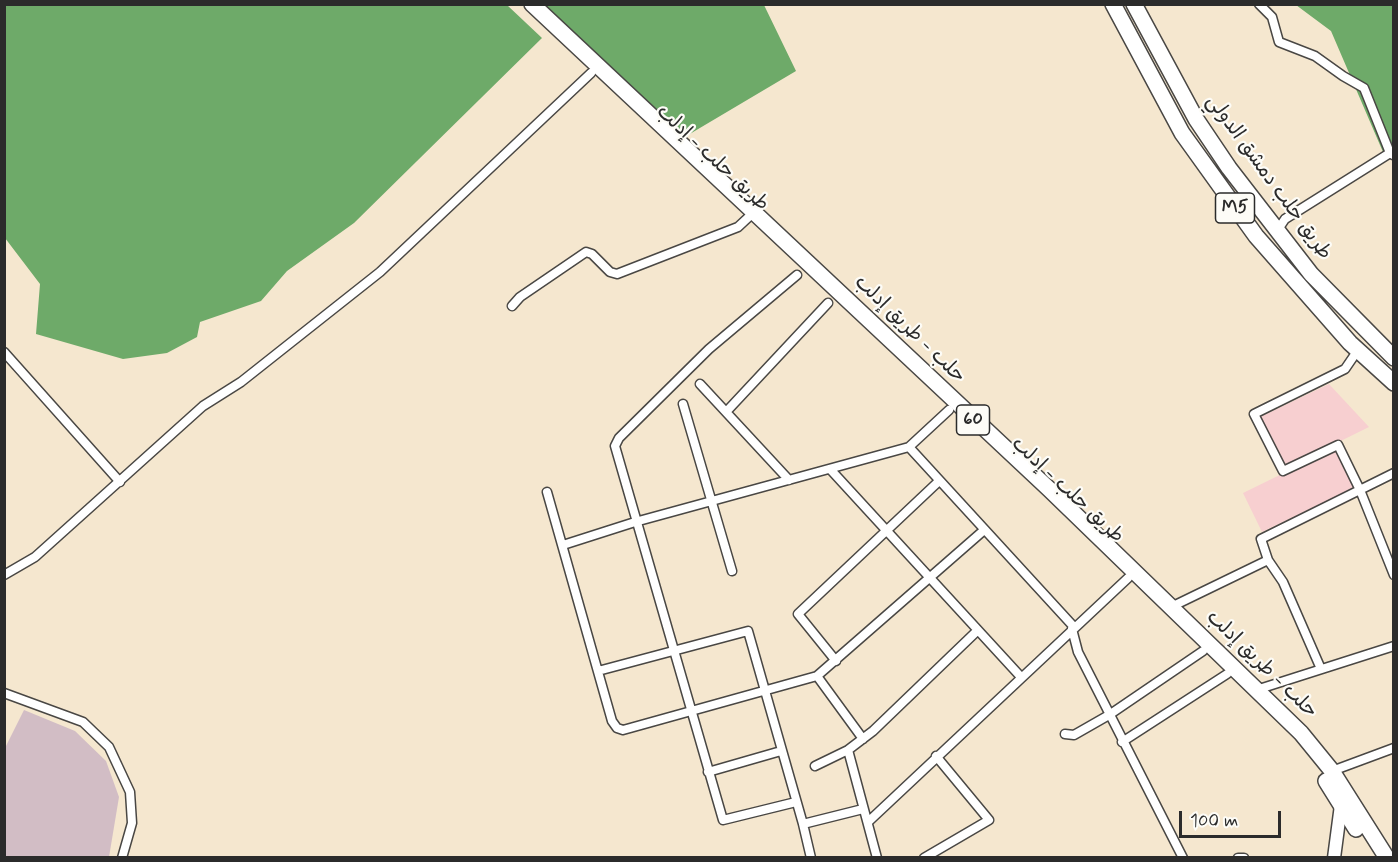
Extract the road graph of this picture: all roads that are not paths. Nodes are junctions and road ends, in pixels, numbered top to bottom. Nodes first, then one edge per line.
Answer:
1 (521, 4) edge
2 (532, 4) edge
3 (1113, 4) edge
4 (1134, 4) edge
5 (1259, 4) edge
6 (594, 70) junction
7 (1392, 153) edge
8 (750, 217) junction
9 (1276, 232) junction
10 (797, 275) dead end
11 (828, 303) dead end
12 (512, 306) dead end
13 (1358, 350) junction
14 (4, 352) edge
15 (1394, 358) edge
16 (1394, 383) edge
17 (700, 384) dead end
18 (683, 404) dead end
19 (952, 407) junction
20 (726, 411) junction
21 (909, 447) junction
22 (830, 469) junction
23 (1394, 473) edge
24 (789, 480) junction
25 (120, 482) junction
26 (938, 482) junction
27 (1360, 490) junction
28 (547, 492) dead end
29 (711, 501) junction
30 (635, 522) junction
31 (886, 531) junction
32 (983, 531) junction
33 (563, 545) junction
34 (1268, 560) junction
35 (732, 571) dead end
36 (4, 575) edge
37 (1394, 575) edge
38 (930, 578) junction
39 (1128, 578) junction
40 (1171, 607) junction
41 (1073, 628) junction
42 (978, 630) junction
43 (1394, 646) edge
44 (673, 651) junction
45 (1203, 651) junction
46 (836, 661) junction
47 (1322, 669) junction
48 (598, 671) junction
49 (1227, 674) junction
50 (817, 676) junction
51 (1021, 677) junction
52 (766, 689) junction
53 (1256, 690) junction
54 (4, 693) edge
55 (691, 713) junction
56 (1109, 715) junction
57 (1065, 734) dead end
58 (863, 739) junction
59 (1122, 742) junction
60 (1394, 748) edge
61 (848, 750) junction
62 (781, 751) junction
63 (936, 756) junction
64 (815, 766) dead end
65 (1332, 771) junction
66 (708, 772) junction
67 (796, 802) junction
68 (1341, 805) junction
69 (863, 809) junction
70 (868, 822) junction
71 (803, 824) junction
72 (122, 858) edge
73 (811, 858) edge
74 (877, 858) edge
75 (924, 858) edge
76 (1183, 858) edge
77 (1238, 858) edge
78 (1244, 858) edge
79 (1334, 858) edge
80 (1375, 858) edge
81 (1387, 858) edge

1 - 6 highway, طريق حلب - إدلب / 60
2 - 6 highway, 60
3 - 13 highway, طريق حلب دمشق الدولي / M5
4 - 9 highway, طريق حلب دمشق الدولي / M5
5 - 7 street
6 - 8 highway, طريق حلب - إدلب / 60
6 - 25 street
7 - 9 street
8 - 12 street
8 - 19 highway, طريق حلب - إدلب / 60
9 - 15 highway, طريق حلب دمشق الدولي / M5
10 - 30 street
11 - 20 street
13 - 16 highway, طريق حلب دمشق الدولي / M5
13 - 27 street
14 - 25 street
17 - 20 street
18 - 29 street
19 - 21 street
19 - 39 highway, طريق حلب - إدلب / 60
19 - 40 highway, حلب - طريق إدلب / 60
20 - 24 street
21 - 22 street
21 - 26 street
22 - 24 street
22 - 31 street
23 - 27 street
24 - 29 street
25 - 36 street
26 - 31 street
26 - 32 street
27 - 34 street
27 - 37 street
28 - 33 street
29 - 30 street
29 - 35 street
30 - 33 street
30 - 44 street
31 - 38 street
31 - 46 street
32 - 38 street
32 - 41 street
33 - 48 street
34 - 40 street
34 - 47 street
38 - 42 street
38 - 46 street
39 - 41 street
39 - 45 highway, طريق حلب - إدلب / 60
40 - 53 highway, حلب - طريق إدلب / 60
41 - 51 street
41 - 56 street
42 - 51 street
42 - 58 street
43 - 47 street
44 - 48 street
44 - 52 street
44 - 55 street
45 - 49 highway, طريق حلب - إدلب / 60
45 - 56 street
46 - 50 street
47 - 53 street
48 - 55 street
49 - 59 street
49 - 68 highway, طريق حلب - إدلب / 60
50 - 52 street
50 - 58 street
51 - 63 street
52 - 55 street
52 - 62 street
53 - 65 highway, حلب - طريق إدلب / 60
54 - 72 street
55 - 66 street
56 - 57 street
56 - 59 street
58 - 61 street
59 - 76 street
60 - 65 street
61 - 64 street
61 - 69 street
62 - 66 street
62 - 67 street
63 - 70 street
63 - 75 street
65 - 81 highway, حلب - طريق إدلب / 60
66 - 67 street
67 - 71 street
68 - 79 street
68 - 80 highway, طريق حلب - إدلب / 60
69 - 70 street
69 - 71 street
70 - 74 street
71 - 73 street
77 - 78 street

